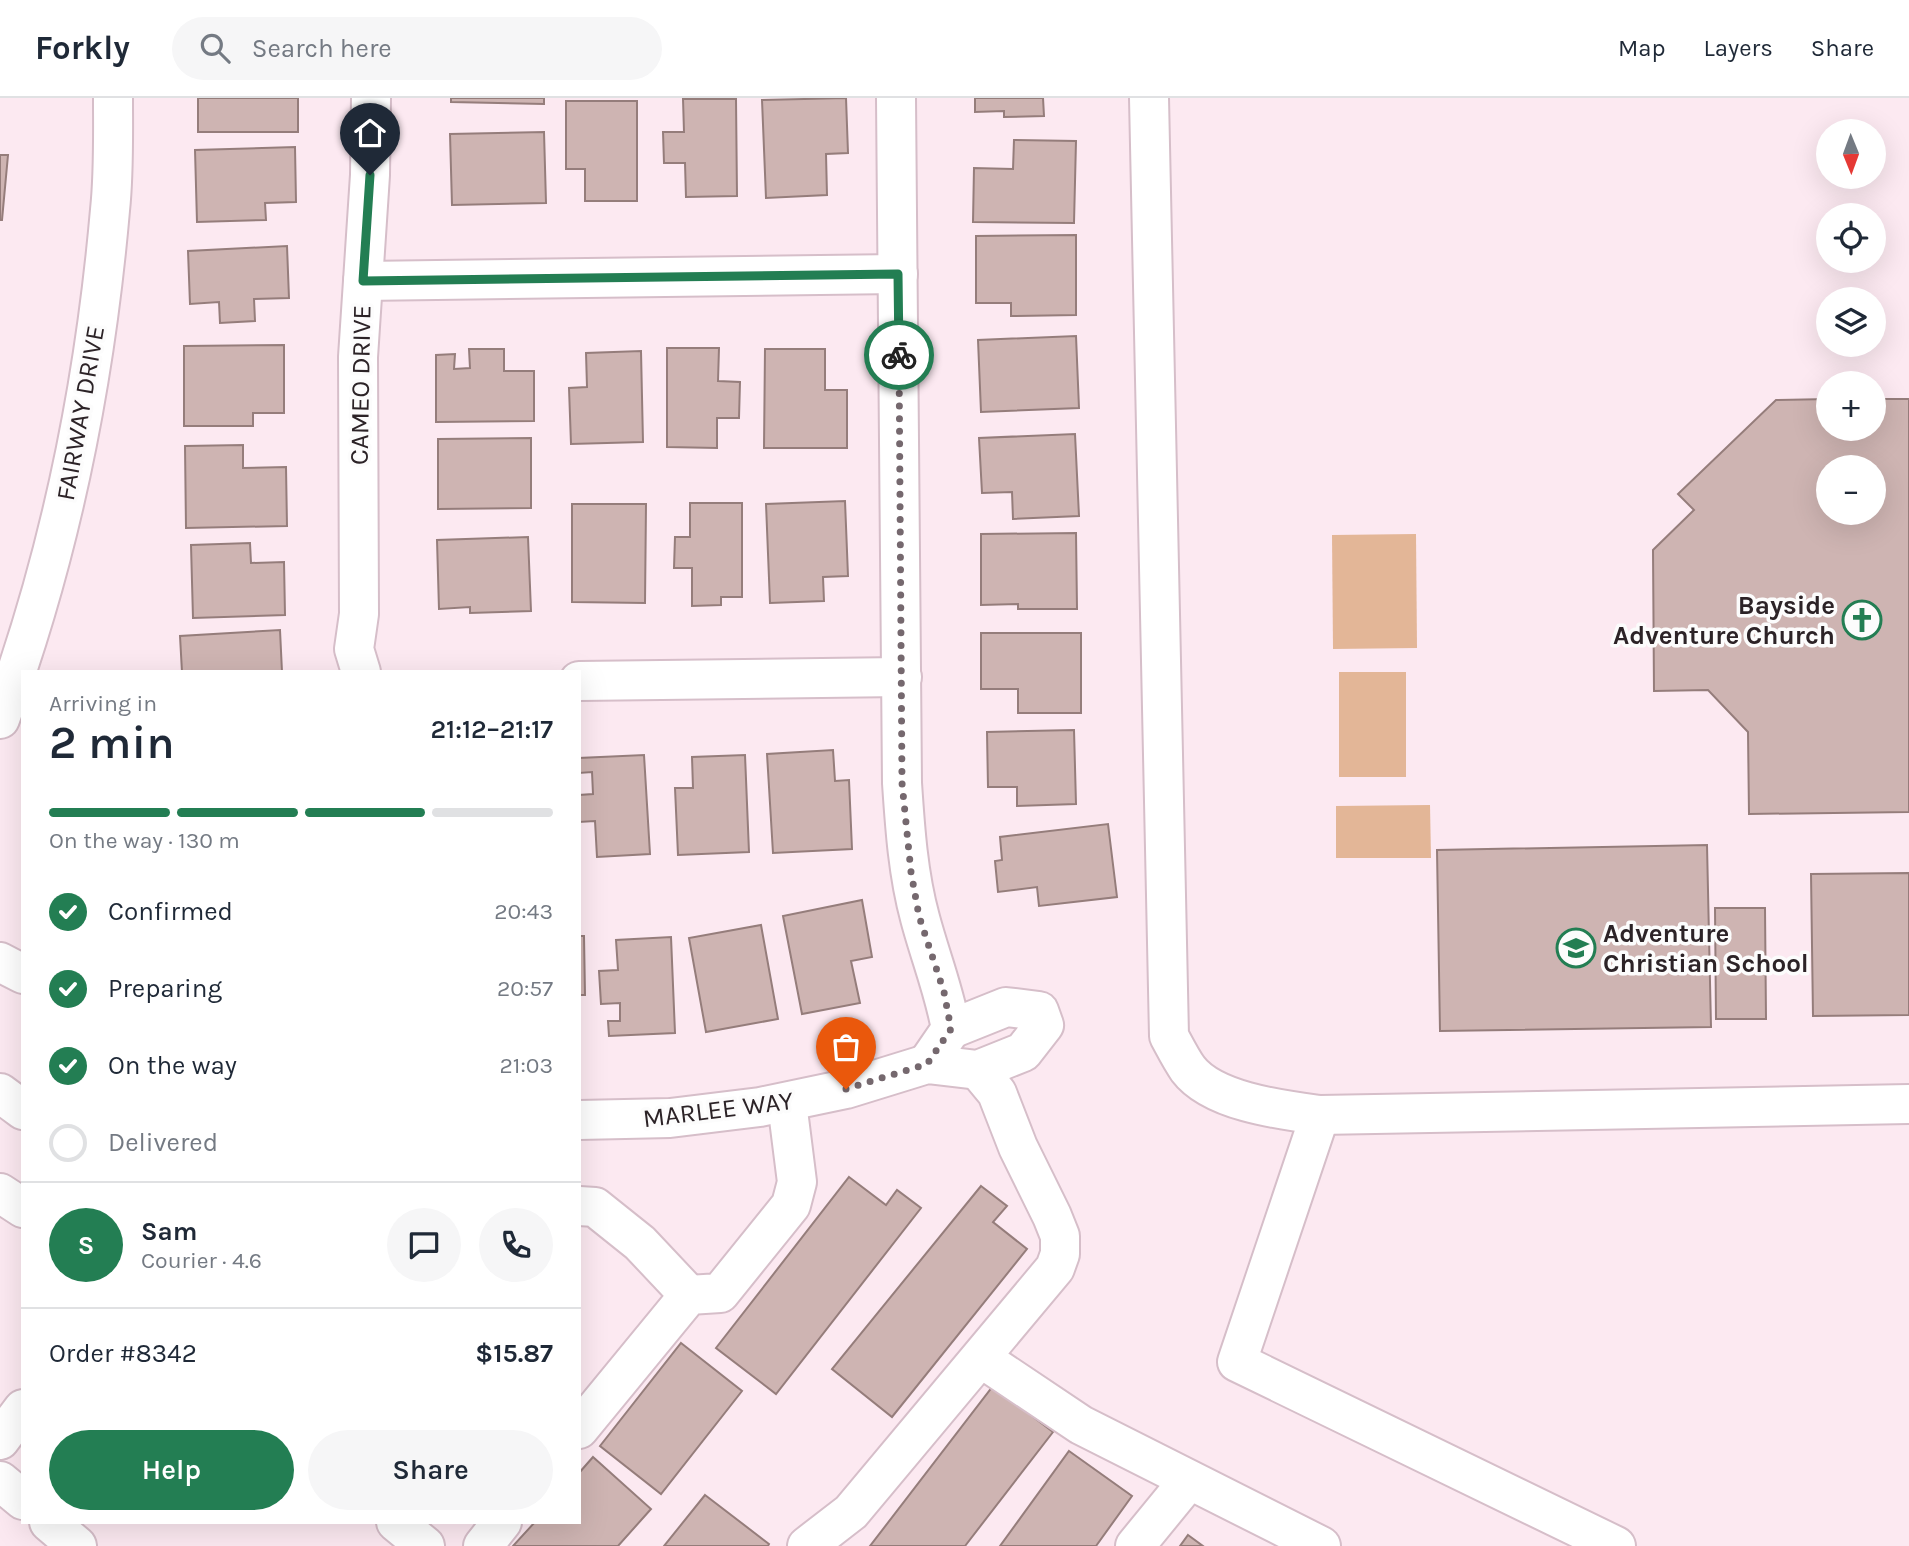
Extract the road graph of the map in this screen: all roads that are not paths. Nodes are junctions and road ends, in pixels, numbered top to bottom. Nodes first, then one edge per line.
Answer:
1 (113, 98) edge
2 (371, 98) edge
3 (896, 98) edge
4 (1149, 98) edge
5 (898, 274) junction
6 (363, 281) junction
7 (360, 670) edge
8 (902, 677) junction
9 (581, 681) edge
10 (0, 719) edge
11 (0, 962) edge
12 (21, 973) edge
13 (951, 1029) junction
14 (927, 1064) junction
15 (978, 1070) junction
16 (0, 1093) edge
17 (787, 1102) junction
18 (1909, 1104) edge
19 (21, 1109) edge
20 (1320, 1115) junction
21 (581, 1121) edge
22 (0, 1193) edge
23 (581, 1206) edge
24 (21, 1207) edge
25 (689, 1295) junction
26 (981, 1358) junction
27 (21, 1412) edge
28 (581, 1427) edge
29 (0, 1440) edge
30 (1189, 1480) junction
31 (0, 1481) edge
32 (21, 1498) edge
33 (51, 1524) edge
34 (398, 1524) edge
35 (500, 1524) edge
36 (77, 1546) edge
37 (425, 1546) edge
38 (483, 1546) edge
39 (807, 1546) edge
40 (1135, 1546) edge
41 (1321, 1546) edge
42 (1616, 1546) edge

1 - 10 street, FAIRWAY DRIVE
2 - 6 street, CAMEO DRIVE
3 - 5 street
4 - 20 street
5 - 6 street
5 - 8 street
6 - 7 street, CAMEO DRIVE
8 - 9 street
8 - 13 street
11 - 12 street
13 - 14 street
13 - 15 street
14 - 15 street, MARLEE WAY
14 - 17 street, MARLEE WAY
15 - 26 street
16 - 19 street
17 - 21 street, MARLEE WAY
17 - 25 street
18 - 20 street
20 - 42 street
22 - 24 street
23 - 25 street
25 - 28 street
26 - 30 street
26 - 39 street
27 - 29 street
30 - 40 street
30 - 41 street
31 - 32 street
33 - 36 street
34 - 37 street
35 - 38 street

